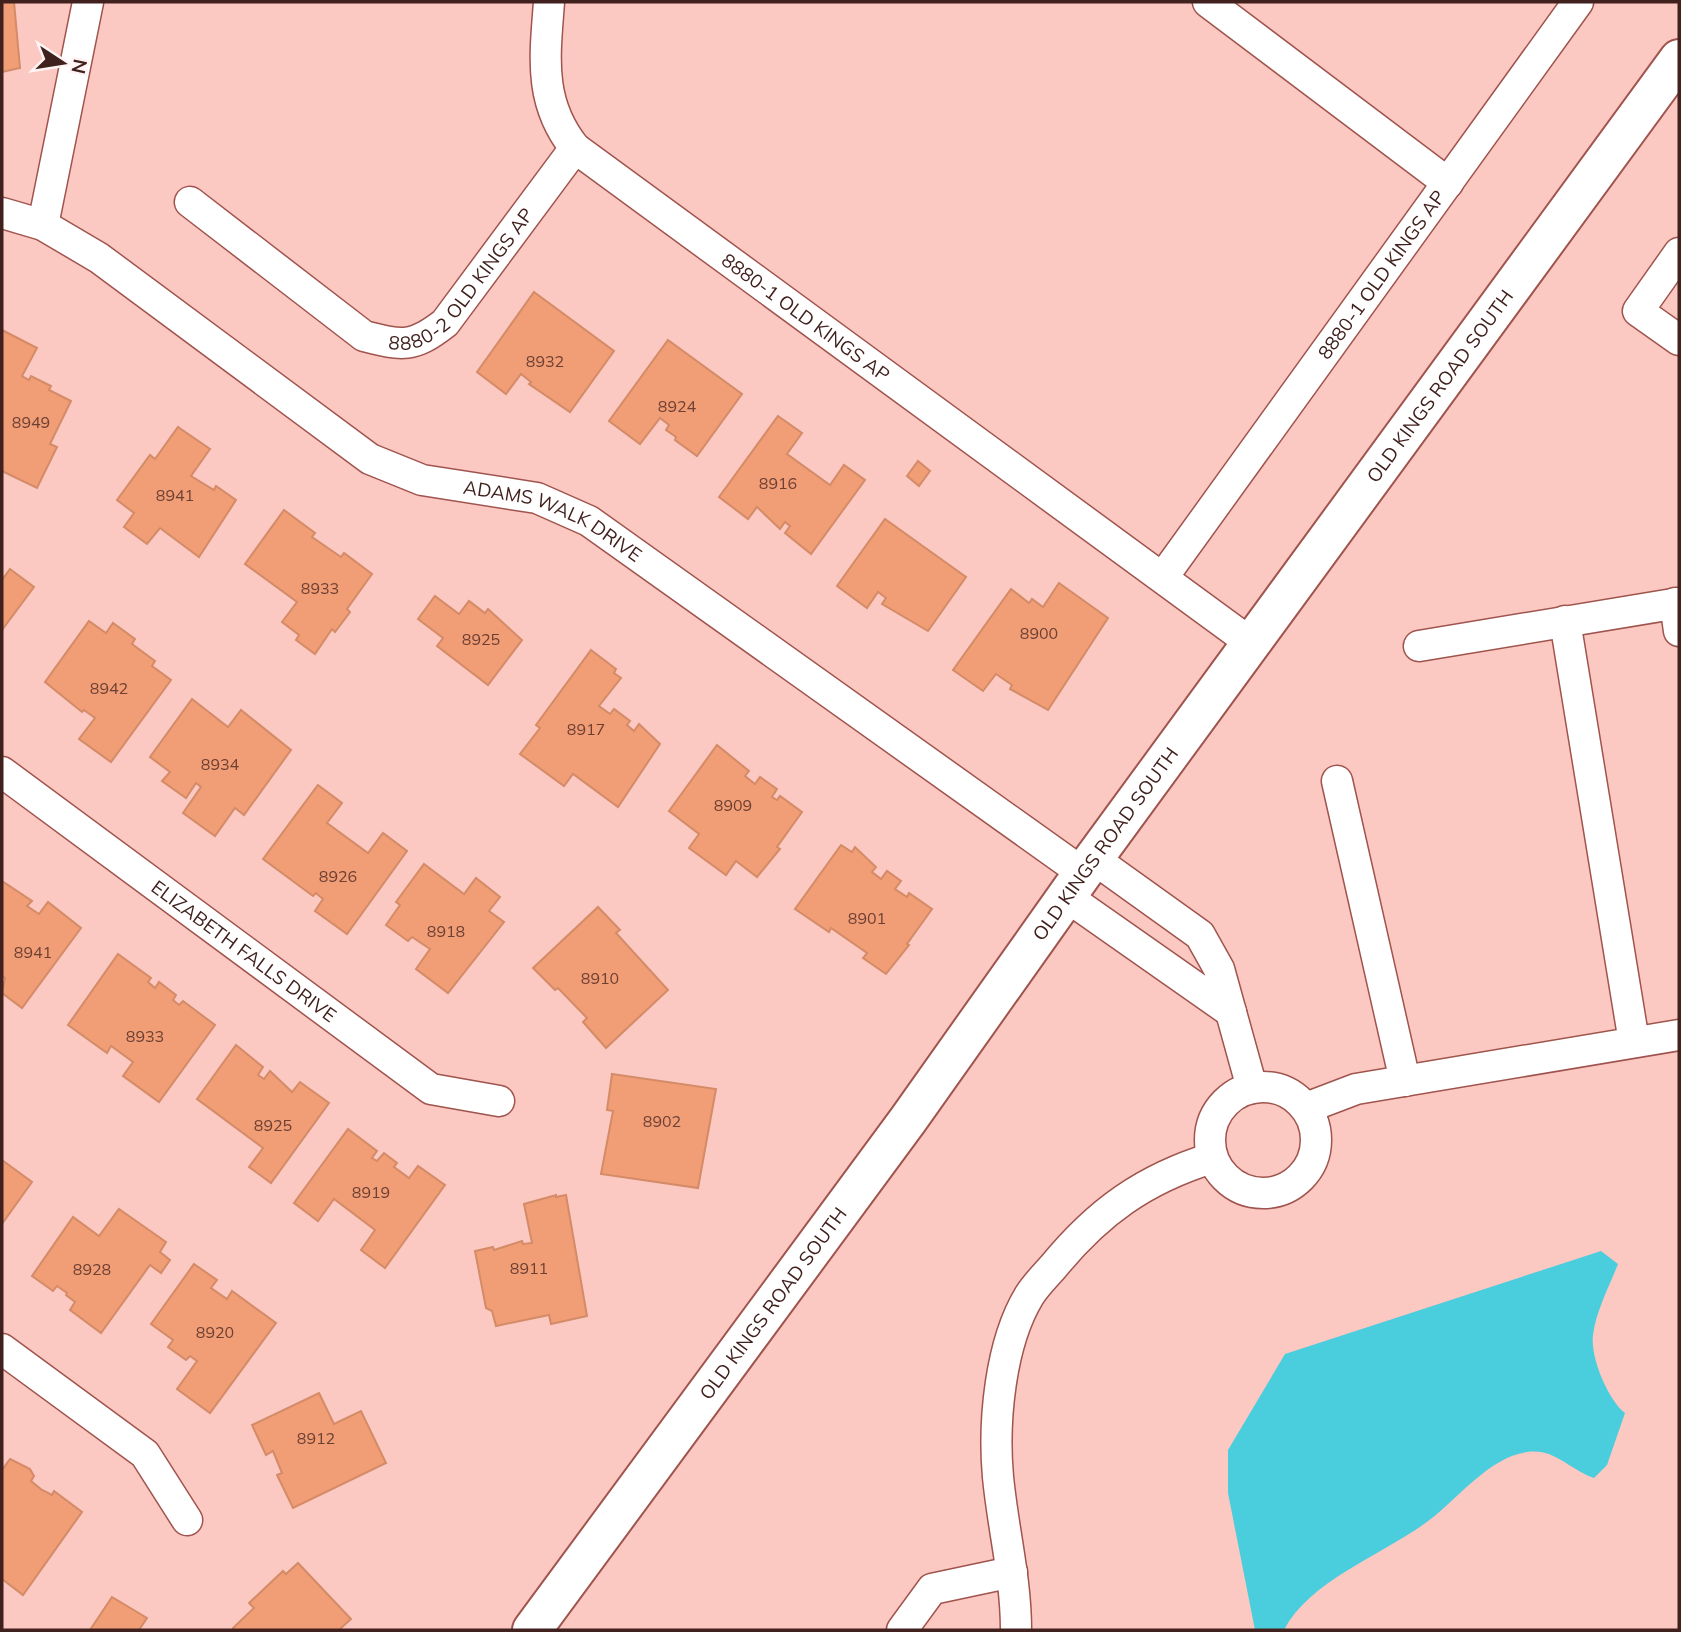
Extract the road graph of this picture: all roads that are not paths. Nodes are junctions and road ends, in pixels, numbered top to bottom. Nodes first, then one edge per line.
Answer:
1 (88, 2) edge
2 (549, 2) edge
3 (1208, 2) edge
4 (1578, 2) edge
5 (1679, 59) edge
6 (575, 148) junction
7 (1448, 183) junction
8 (190, 202) dead end
9 (2, 213) edge
10 (43, 225) junction
11 (1679, 253) edge
12 (1679, 340) edge
13 (1163, 577) junction
14 (1678, 613) edge
15 (1565, 621) junction
16 (1251, 643) junction
17 (1419, 646) dead end
18 (2, 772) edge
19 (1336, 781) dead end
20 (1081, 876) junction
21 (1231, 1012) junction
22 (1679, 1034) edge
23 (1634, 1042) junction
24 (1405, 1081) junction
25 (1252, 1088) junction
26 (499, 1101) dead end
27 (1306, 1108) junction
28 (1212, 1158) junction
29 (2, 1349) edge
30 (187, 1520) dead end
31 (1012, 1572) junction
32 (532, 1630) edge
33 (902, 1630) edge
34 (1016, 1630) edge

1 - 10 street
2 - 6 street, 8880-1 OLD KINGS AP
3 - 7 street, 8880-1 OLD KINGS AP
4 - 7 street
5 - 16 street, OLD KINGS ROAD SOUTH
6 - 8 street, 8880-2 OLD KINGS AP
6 - 13 street, 8880-1 OLD KINGS AP
7 - 13 street, 8880-1 OLD KINGS AP
9 - 10 street, ADAMS WALK DRIVE
10 - 20 street, ADAMS WALK DRIVE
11 - 12 street
13 - 16 street, 8880-1 OLD KINGS AP
14 - 15 street
15 - 17 street
15 - 23 street
16 - 20 street, OLD KINGS ROAD SOUTH
18 - 26 street, ELIZABETH FALLS DRIVE
19 - 24 street
20 - 21 street
20 - 21 street
20 - 32 street, OLD KINGS ROAD SOUTH
21 - 25 street
22 - 23 street
23 - 24 street
24 - 27 street
25 - 27 street
25 - 28 street
27 - 28 street
28 - 31 street
29 - 30 street
31 - 33 street
31 - 34 street

